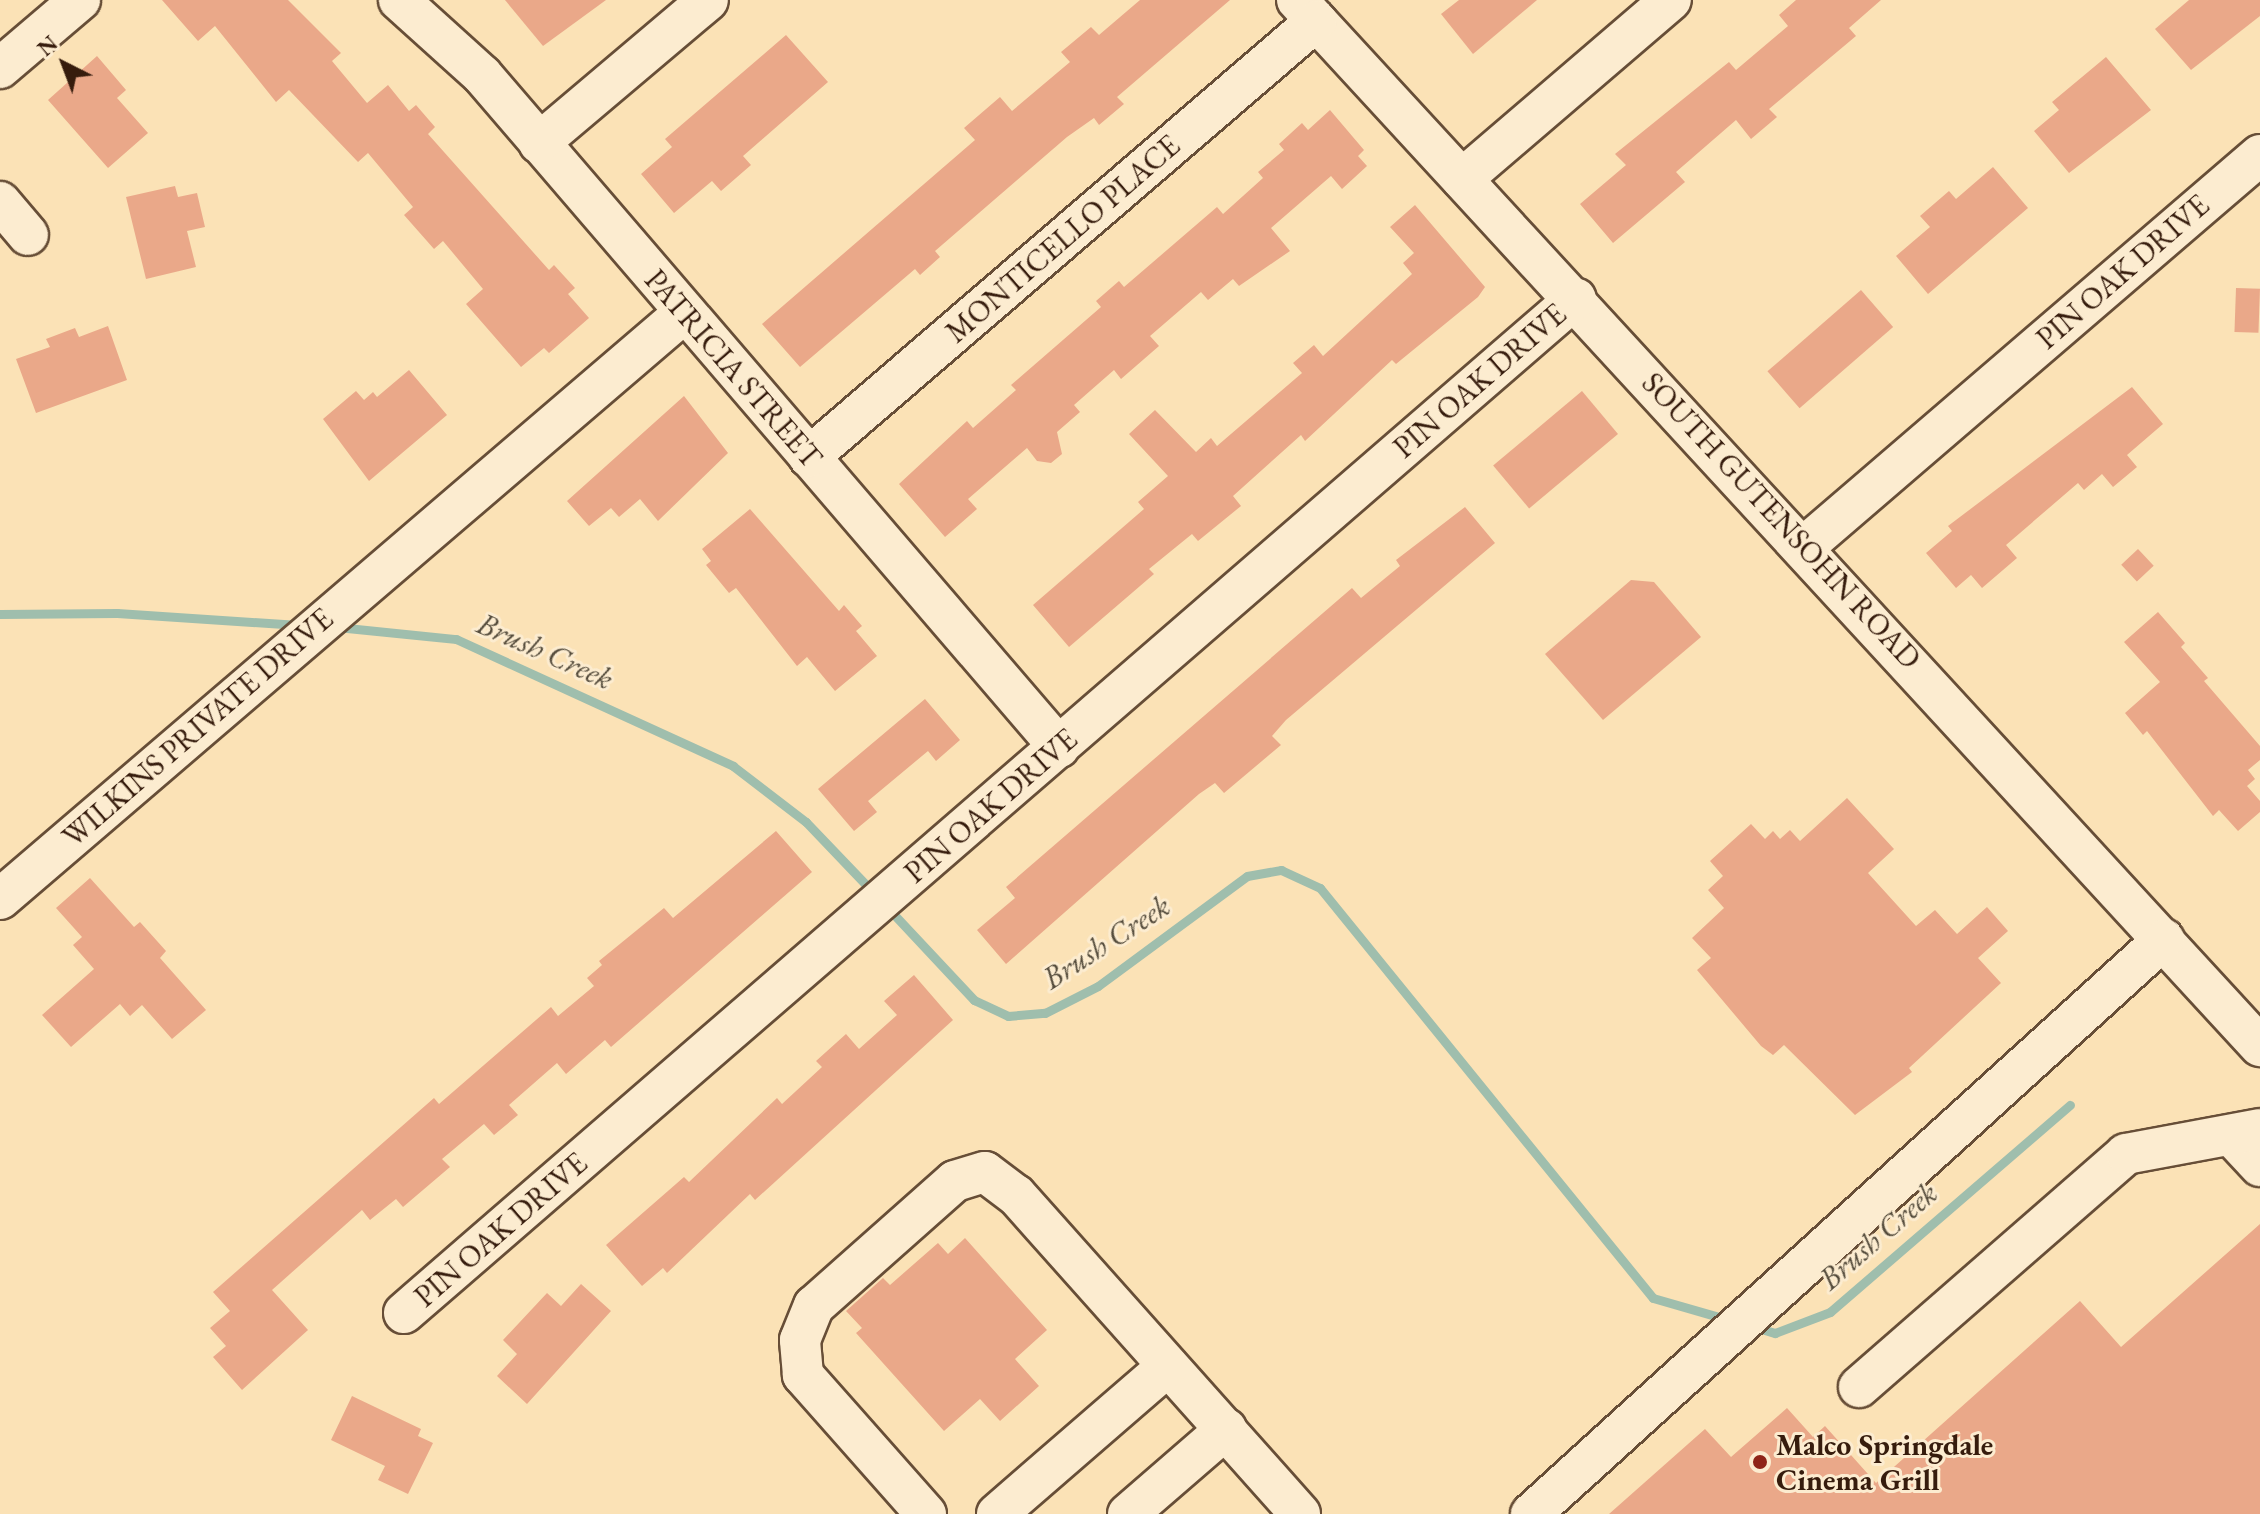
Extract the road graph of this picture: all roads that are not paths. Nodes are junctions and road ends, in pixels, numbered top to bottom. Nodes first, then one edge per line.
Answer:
1 (80, 0) edge
2 (399, 0) edge
3 (708, 0) edge
4 (1671, 0) edge
5 (1307, 10) edge
6 (0, 68) edge
7 (539, 143) junction
8 (2260, 155) edge
9 (1462, 179) junction
10 (0, 202) edge
11 (28, 235) dead end
12 (1576, 298) junction
13 (685, 312) junction
14 (809, 457) junction
15 (1805, 546) junction
16 (1059, 747) junction
17 (0, 899) edge
18 (2164, 939) junction
19 (2260, 1046) edge
20 (2246, 1132) edge
21 (2260, 1166) edge
22 (404, 1313) dead end
23 (1168, 1366) junction
24 (1859, 1387) dead end
25 (1226, 1429) junction
26 (1552, 1507) edge
27 (1283, 1508) edge
28 (926, 1514) edge
29 (997, 1514) edge
30 (1128, 1514) edge

1 - 6 street
2 - 7 street, PATRICIA STREET
3 - 7 street
4 - 9 street
5 - 9 street, SOUTH GUTENSOHN ROAD
5 - 14 street, MONTICELLO PLACE
7 - 13 street, PATRICIA STREET
8 - 15 street, PIN OAK DRIVE
9 - 12 street, SOUTH GUTENSOHN ROAD
10 - 11 street
12 - 15 street, SOUTH GUTENSOHN ROAD
12 - 16 street, PIN OAK DRIVE
13 - 14 street, PATRICIA STREET
13 - 17 street, WILKINS PRIVATE DRIVE
14 - 16 street, PATRICIA STREET
15 - 18 street, SOUTH GUTENSOHN ROAD
16 - 22 street, PIN OAK DRIVE
18 - 19 street, SOUTH GUTENSOHN ROAD
18 - 26 street
20 - 21 street
20 - 24 street
23 - 25 street
23 - 28 street
23 - 29 street
25 - 27 street
25 - 30 street

